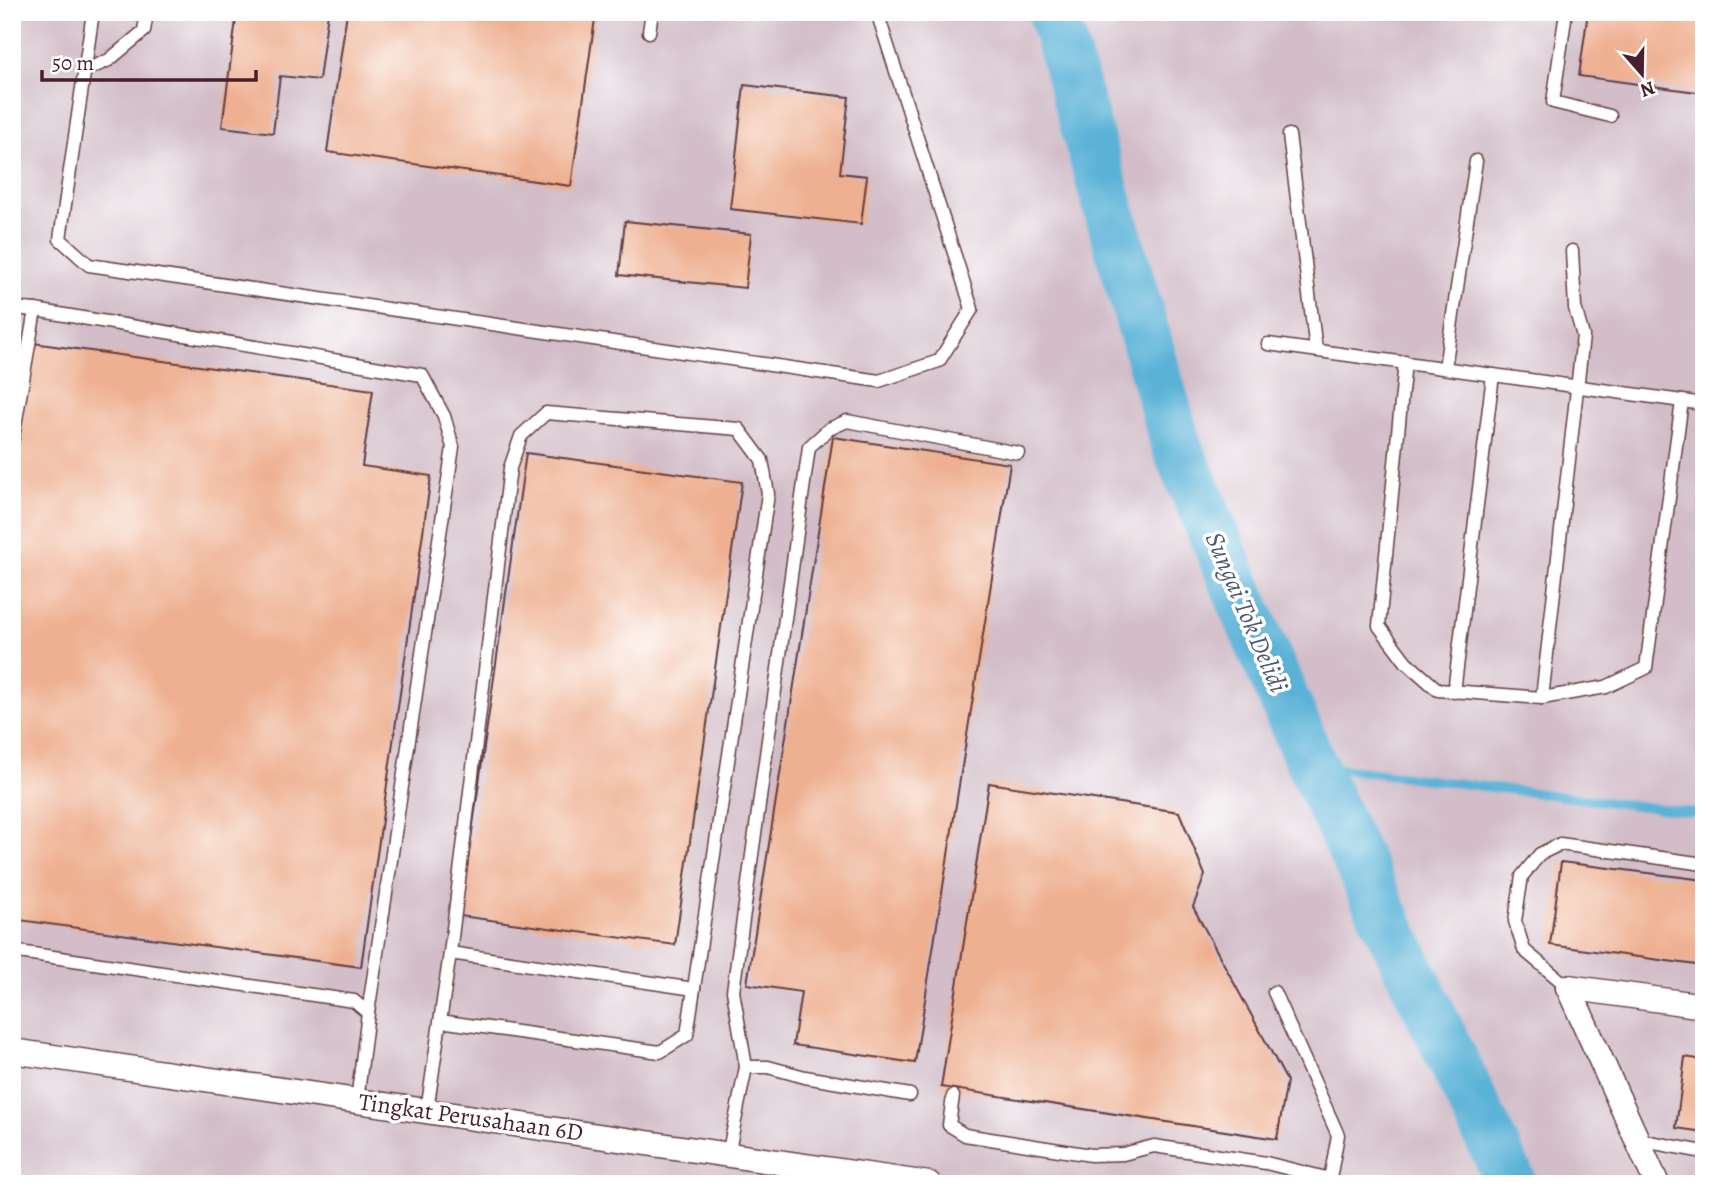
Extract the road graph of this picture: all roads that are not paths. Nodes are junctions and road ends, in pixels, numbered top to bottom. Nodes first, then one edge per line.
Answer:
1 (93, 12) edge
2 (147, 12) edge
3 (652, 12) edge
4 (877, 12) edge
5 (1566, 12) edge
6 (649, 32) dead end
7 (85, 71) junction
8 (1609, 116) dead end
9 (1289, 135) dead end
10 (1476, 161) dead end
11 (1572, 251) dead end
12 (12, 308) edge
13 (35, 310) junction
14 (1268, 344) dead end
15 (1316, 350) junction
16 (1405, 362) junction
17 (1445, 368) junction
18 (1493, 375) junction
19 (1577, 386) junction
20 (1682, 401) junction
21 (1704, 404) edge
22 (12, 443) edge
23 (1018, 453) dead end
24 (1454, 692) junction
25 (1542, 698) junction
26 (1704, 864) edge
27 (12, 951) edge
28 (450, 953) junction
29 (1568, 987) junction
30 (694, 989) junction
31 (1274, 992) dead end
32 (1704, 1006) edge
33 (368, 1013) junction
34 (440, 1021) junction
35 (12, 1051) edge
36 (746, 1067) junction
37 (909, 1095) dead end
38 (953, 1096) dead end
39 (357, 1101) junction
40 (426, 1111) junction
41 (1637, 1140) junction
42 (1704, 1152) edge
43 (728, 1155) junction
44 (1329, 1182) edge
45 (929, 1184) edge
46 (1657, 1184) edge

1 - 7 lane
2 - 7 lane
3 - 6 lane
4 - 7 lane
5 - 8 lane
9 - 15 lane
10 - 17 lane
11 - 19 lane
12 - 13 lane
13 - 22 lane
13 - 33 lane
14 - 15 lane
15 - 16 lane
16 - 17 lane
16 - 24 lane
17 - 18 lane
18 - 19 lane
18 - 24 lane
19 - 20 lane
19 - 25 lane
20 - 21 lane
20 - 25 lane
23 - 36 lane
24 - 25 lane
26 - 29 lane
27 - 33 lane
28 - 30 lane
28 - 30 lane
28 - 34 lane
29 - 32 street
29 - 41 street
30 - 34 lane
31 - 44 lane
33 - 39 lane
34 - 40 lane
35 - 39 street, Tingkat Perusahaan 6D
36 - 37 lane
36 - 43 lane
38 - 44 lane
39 - 40 street, Tingkat Perusahaan 6D
40 - 43 street, Tingkat Perusahaan 6D
41 - 42 lane
41 - 46 street
43 - 45 street, Tingkat Perusahaan 6D

